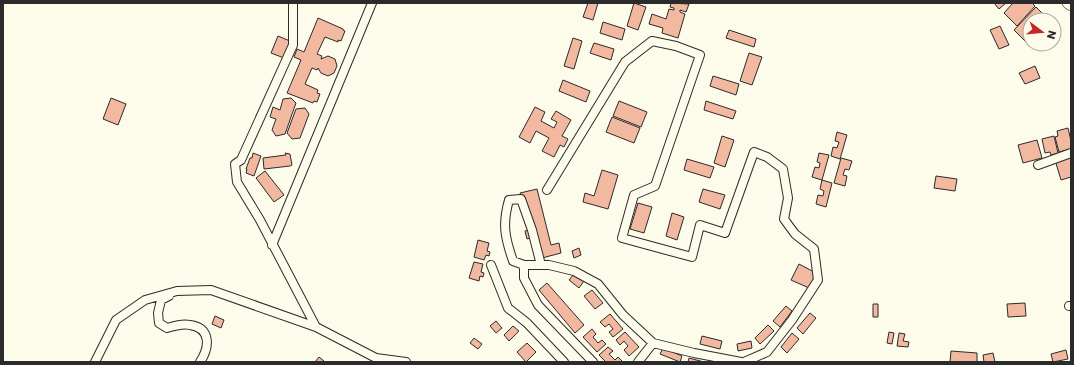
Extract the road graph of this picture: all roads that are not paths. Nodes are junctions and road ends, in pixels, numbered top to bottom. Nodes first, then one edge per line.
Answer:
1 (293, 3) edge
2 (372, 3) edge
3 (1068, 3) edge
4 (1071, 5) edge
5 (1071, 153) edge
6 (1038, 165) dead end
7 (547, 190) dead end
8 (272, 245) junction
9 (491, 265) dead end
10 (524, 265) junction
11 (540, 265) junction
12 (177, 291) junction
13 (316, 326) junction
14 (653, 343) junction
15 (767, 352) junction
16 (95, 362) edge
17 (200, 362) edge
18 (406, 362) edge
19 (564, 362) edge
20 (593, 362) edge
21 (638, 362) edge
22 (743, 362) edge
23 (759, 362) edge

1 - 8 street
2 - 8 street
3 - 4 street
5 - 6 street
7 - 15 street
8 - 13 street
9 - 19 street
10 - 11 street
10 - 11 street
10 - 20 street
11 - 14 street
12 - 13 street
12 - 16 street
12 - 17 street
13 - 18 street
14 - 21 street
14 - 22 street
15 - 22 street
15 - 23 street

